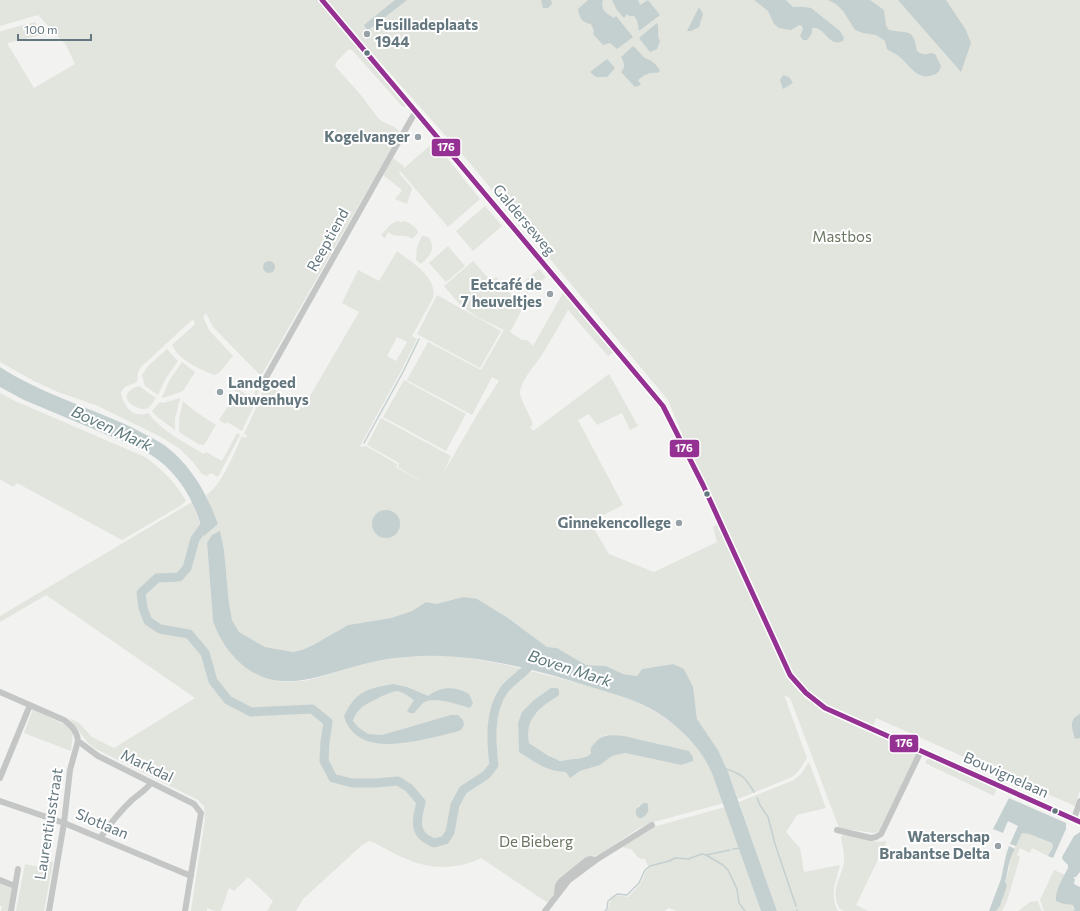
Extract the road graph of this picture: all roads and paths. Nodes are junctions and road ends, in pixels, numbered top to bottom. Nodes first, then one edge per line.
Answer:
1 (322, 0) edge
2 (417, 112) junction
3 (264, 381) dead end
4 (0, 692) edge
5 (30, 705) junction
6 (78, 741) junction
7 (920, 751) junction
8 (0, 778) edge
9 (151, 783) junction
10 (0, 801) edge
11 (1080, 801) edge
12 (1077, 821) edge
13 (64, 823) junction
14 (652, 825) dead end
15 (837, 830) dead end
16 (100, 838) junction
17 (18, 869) dead end
18 (191, 876) junction
19 (0, 880) edge
20 (15, 886) junction
21 (11, 911) edge
22 (49, 911) edge
23 (185, 911) edge
24 (545, 911) edge

1 - 2 street, Galderseweg
2 - 3 street, Reeptiend
2 - 7 street, Galderseweg
4 - 5 street, Markdal
5 - 6 street, Markdal
5 - 8 street
6 - 9 street, Markdal
6 - 13 street, Laurentiusstraat
7 - 12 street, Bouvignelaan
7 - 15 street
9 - 16 street
9 - 18 street, Markdal
10 - 13 street, Slotlaan
11 - 12 street
13 - 16 street, Slotlaan
13 - 22 street, Laurentiusstraat
14 - 24 street
16 - 18 street, Slotlaan
17 - 20 street
18 - 23 street, Markdal
19 - 20 street
20 - 21 street

